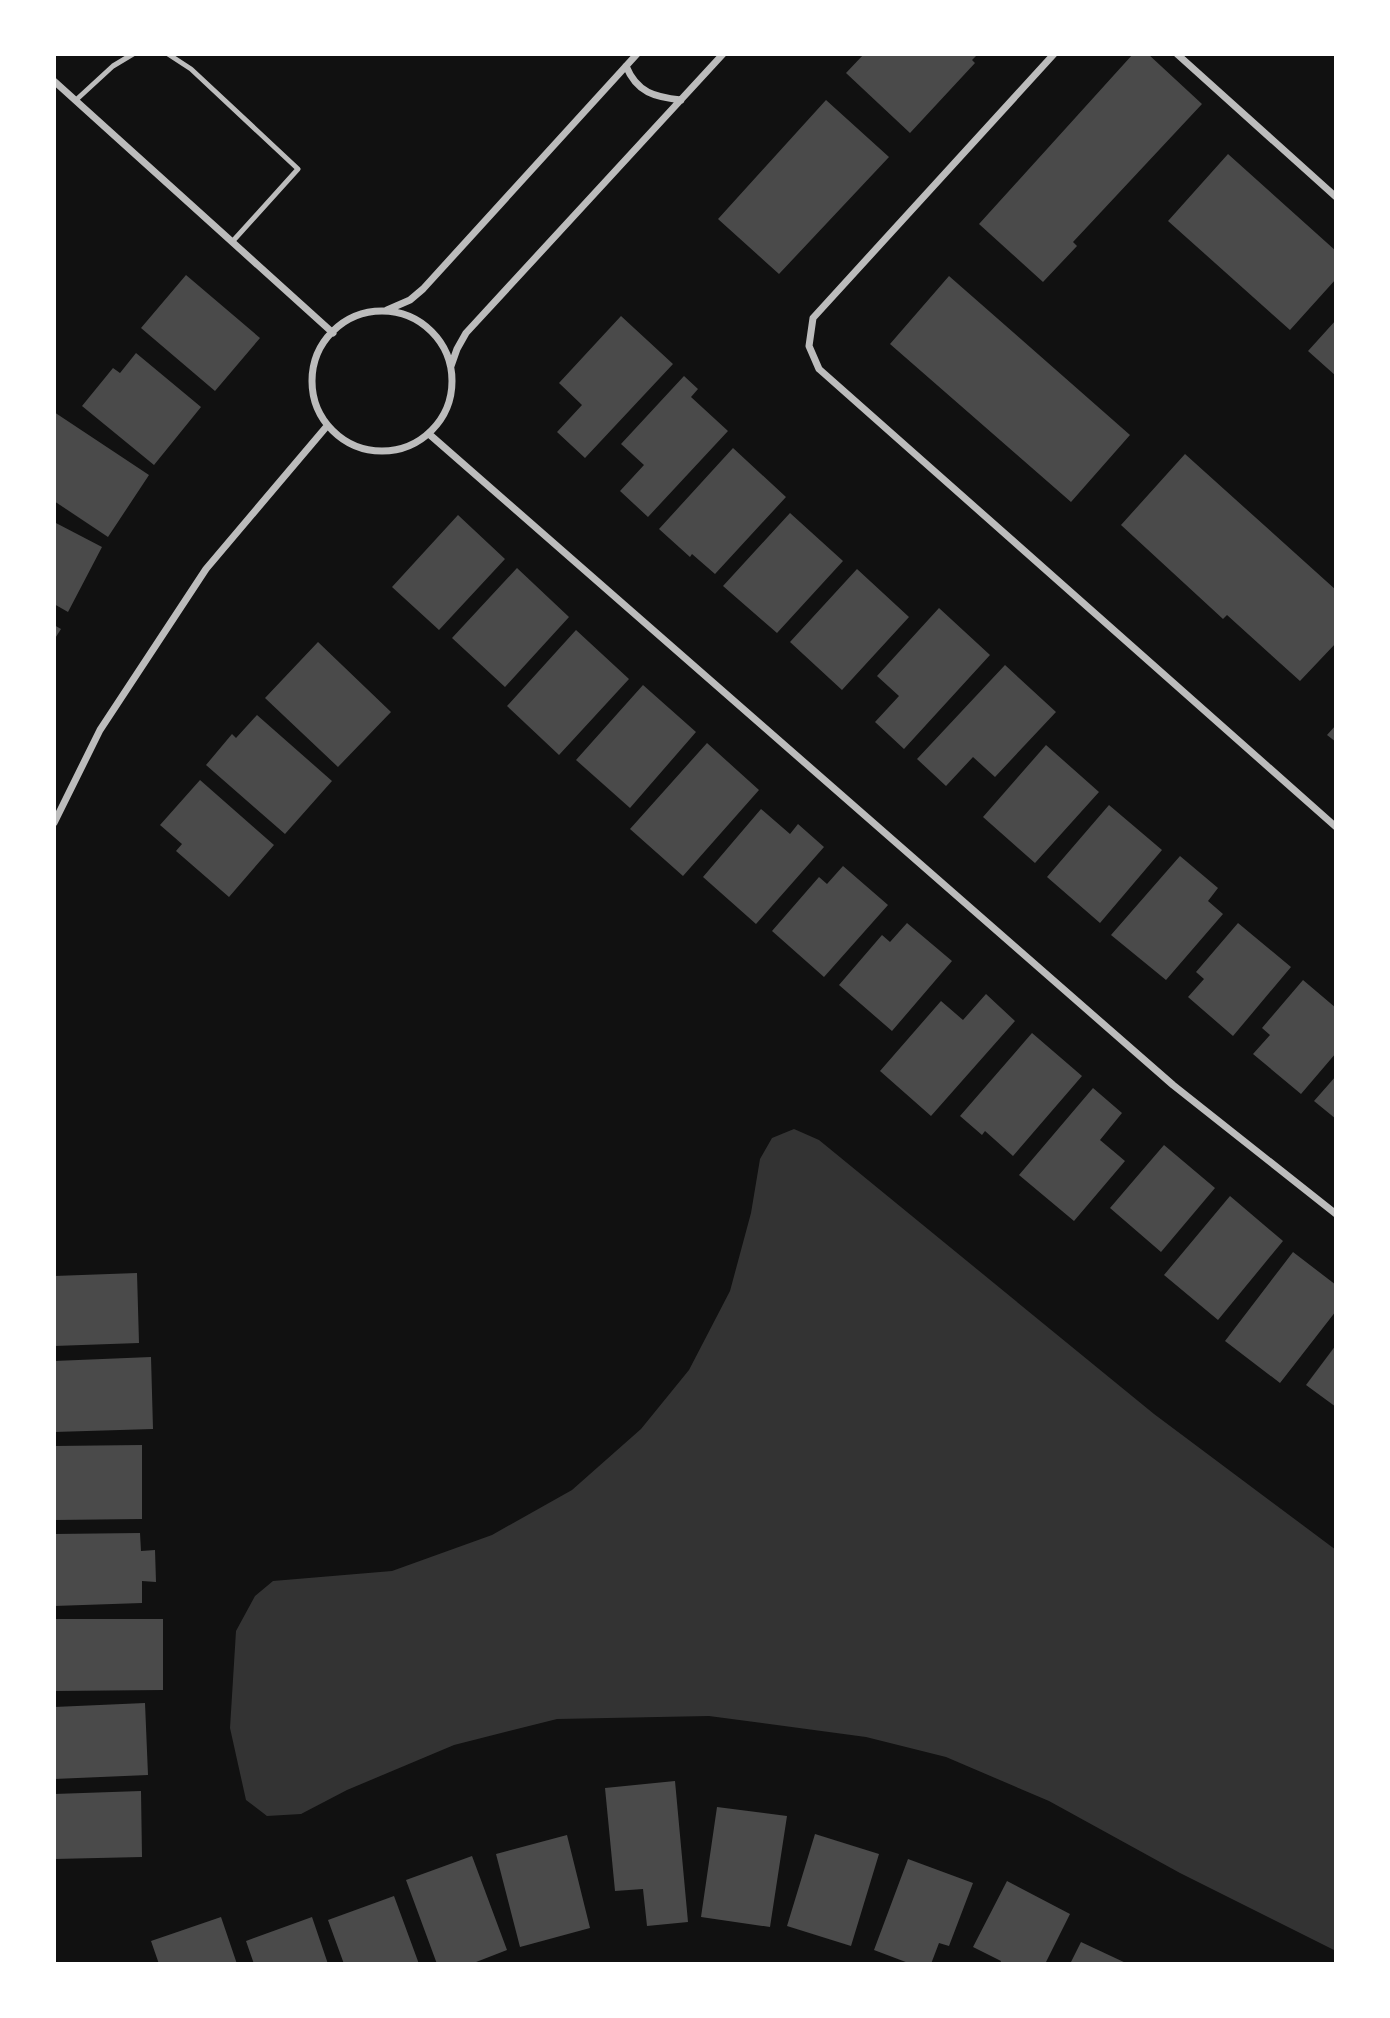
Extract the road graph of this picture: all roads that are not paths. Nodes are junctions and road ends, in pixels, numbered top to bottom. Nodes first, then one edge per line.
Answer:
1 (133, 54) edge
2 (168, 54) edge
3 (637, 54) edge
4 (723, 54) edge
5 (1054, 54) edge
6 (1177, 54) edge
7 (626, 66) junction
8 (54, 80) edge
9 (76, 100) junction
10 (681, 100) junction
11 (1336, 197) edge
12 (232, 242) junction
13 (387, 311) junction
14 (333, 333) junction
15 (451, 366) junction
16 (327, 426) junction
17 (429, 434) junction
18 (54, 823) edge
19 (1336, 827) edge
20 (1336, 1214) edge

1 - 9 lane
2 - 12 lane
3 - 7 street
4 - 10 street
5 - 19 street
6 - 11 street
7 - 10 street
7 - 13 street
8 - 9 street
9 - 12 street
10 - 15 street
12 - 14 street
13 - 14 street
13 - 15 street
14 - 16 street
15 - 17 street
16 - 17 street
16 - 18 street
17 - 20 street

